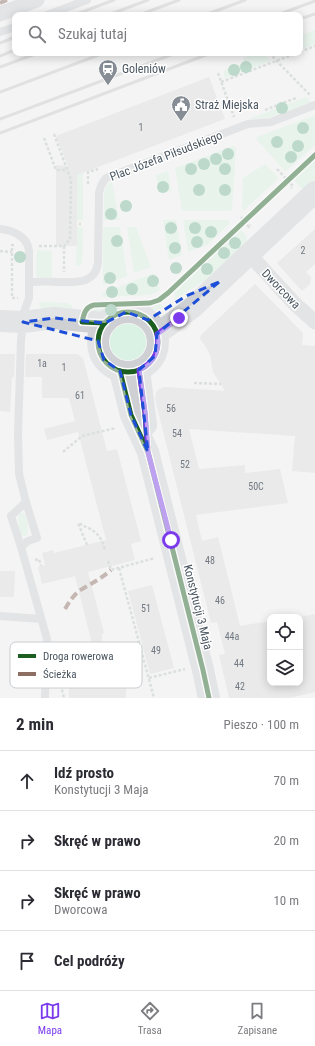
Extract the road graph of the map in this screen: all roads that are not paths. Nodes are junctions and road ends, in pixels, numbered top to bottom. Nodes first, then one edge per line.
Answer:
1 (37, 0) edge
2 (87, 0) edge
3 (74, 2) edge
4 (53, 12) edge
5 (0, 14) edge
6 (12, 28) edge
7 (0, 32) edge
8 (315, 105) edge
9 (315, 192) edge
10 (0, 229) edge
11 (249, 254) junction
12 (29, 282) junction
13 (0, 321) edge
14 (23, 322) junction
15 (315, 322) edge
16 (153, 327) junction
17 (102, 332) junction
18 (129, 371) junction
19 (26, 502) junction
20 (21, 547) junction
21 (0, 616) edge
22 (41, 619) junction
23 (47, 642) edge
24 (45, 688) edge
25 (45, 698) edge
26 (209, 698) edge

1 - 5 street
2 - 3 lane
3 - 4 lane
6 - 7 lane
8 - 12 lane, Plac Józefa Piłsudskiego
9 - 11 street
10 - 12 lane
11 - 15 street, Dworcowa
11 - 16 street
12 - 14 lane
13 - 14 street
14 - 17 street
14 - 19 lane
16 - 17 street
16 - 18 street
17 - 18 street
18 - 26 street, Konstytucji 3 Maja
19 - 20 lane
19 - 20 lane
20 - 22 lane
21 - 22 lane
22 - 23 lane
24 - 25 lane

